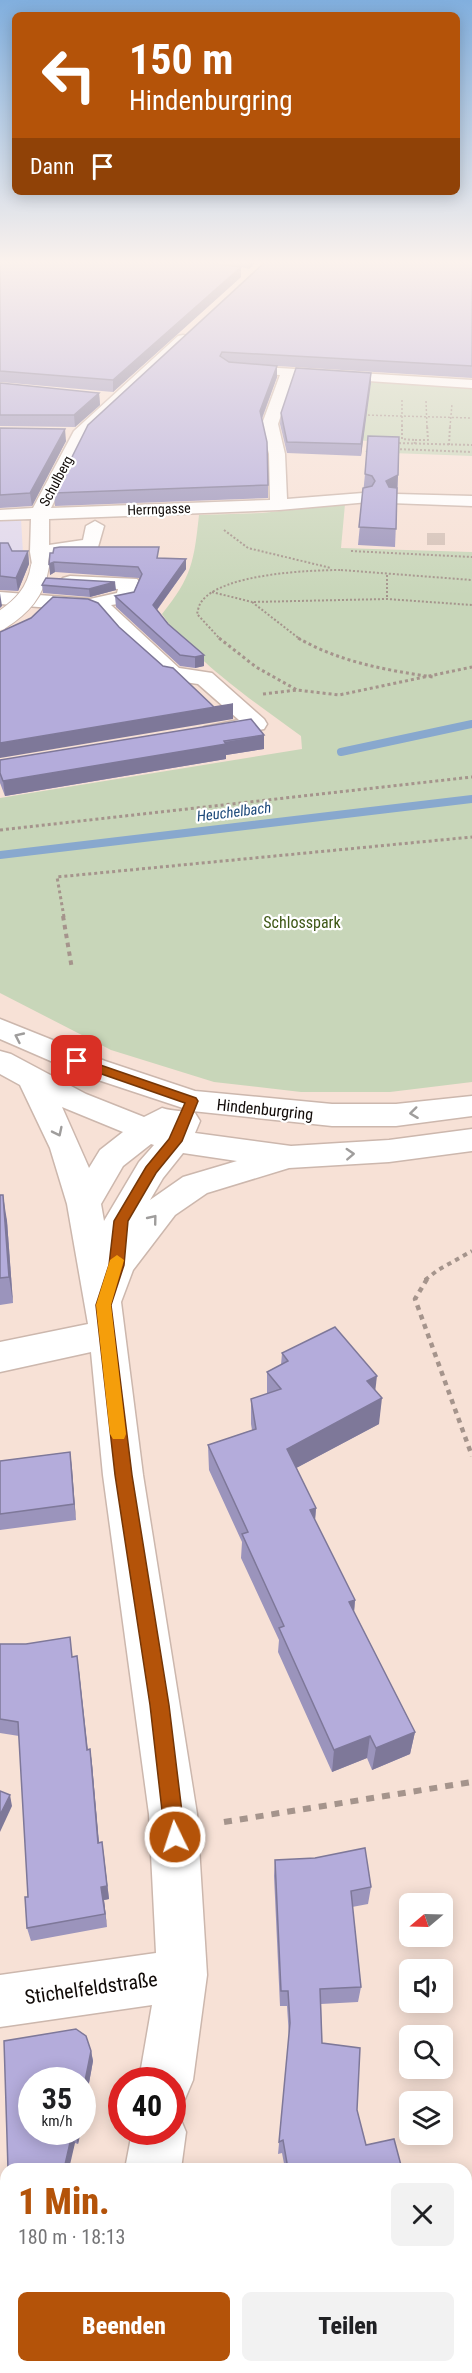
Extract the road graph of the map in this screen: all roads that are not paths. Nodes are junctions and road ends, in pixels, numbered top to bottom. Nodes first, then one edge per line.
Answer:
1 (138, 374) edge
2 (287, 374) edge
3 (314, 374) edge
4 (472, 384) edge
5 (57, 434) edge
6 (80, 434) junction
7 (363, 498) edge
8 (396, 499) edge
9 (472, 501) edge
10 (0, 502) edge
11 (279, 505) junction
12 (40, 512) junction
13 (8, 514) edge
14 (95, 526) dead end
15 (37, 565) junction
16 (12, 576) edge
17 (0, 598) edge
18 (22, 598) junction
19 (49, 601) junction
20 (94, 605) junction
21 (0, 621) edge
22 (0, 640) edge
23 (188, 736) edge
24 (0, 1028) edge
25 (0, 1061) edge
26 (33, 1079) junction
27 (192, 1101) junction
28 (472, 1106) edge
29 (160, 1135) junction
30 (472, 1140) edge
31 (291, 1157) junction
32 (84, 1204) junction
33 (109, 1301) junction
34 (0, 1357) edge
35 (182, 1975) junction
36 (0, 2001) edge
37 (168, 2067) edge
38 (157, 2145) edge
39 (154, 2163) edge

1 - 6 street, Schulberg
2 - 11 street
3 - 4 street
5 - 6 street
6 - 12 street, Schulberg
7 - 11 street, Herrngasse
8 - 9 street
10 - 13 street, Schulberg
11 - 12 street, Herrngasse
12 - 13 street, Herrngasse
12 - 15 street, Schulberg
14 - 15 street
15 - 16 street
15 - 18 street
15 - 20 street
15 - 21 street, bridge
17 - 18 street
18 - 19 street
19 - 20 street
19 - 22 street
20 - 23 street
27 -> 24 street, Hindenburgring
25 - 26 street
26 - 29 street
26 -> 32 street
28 -> 27 street, Hindenburgring
27 - 29 street
29 - 31 street
29 - 32 street
29 - 33 street
31 -> 30 street
33 -> 31 street
32 - 33 street
33 - 34 street
33 - 35 street
35 - 36 street, Stichelfeldstraße
35 - 37 street
38 - 39 street

